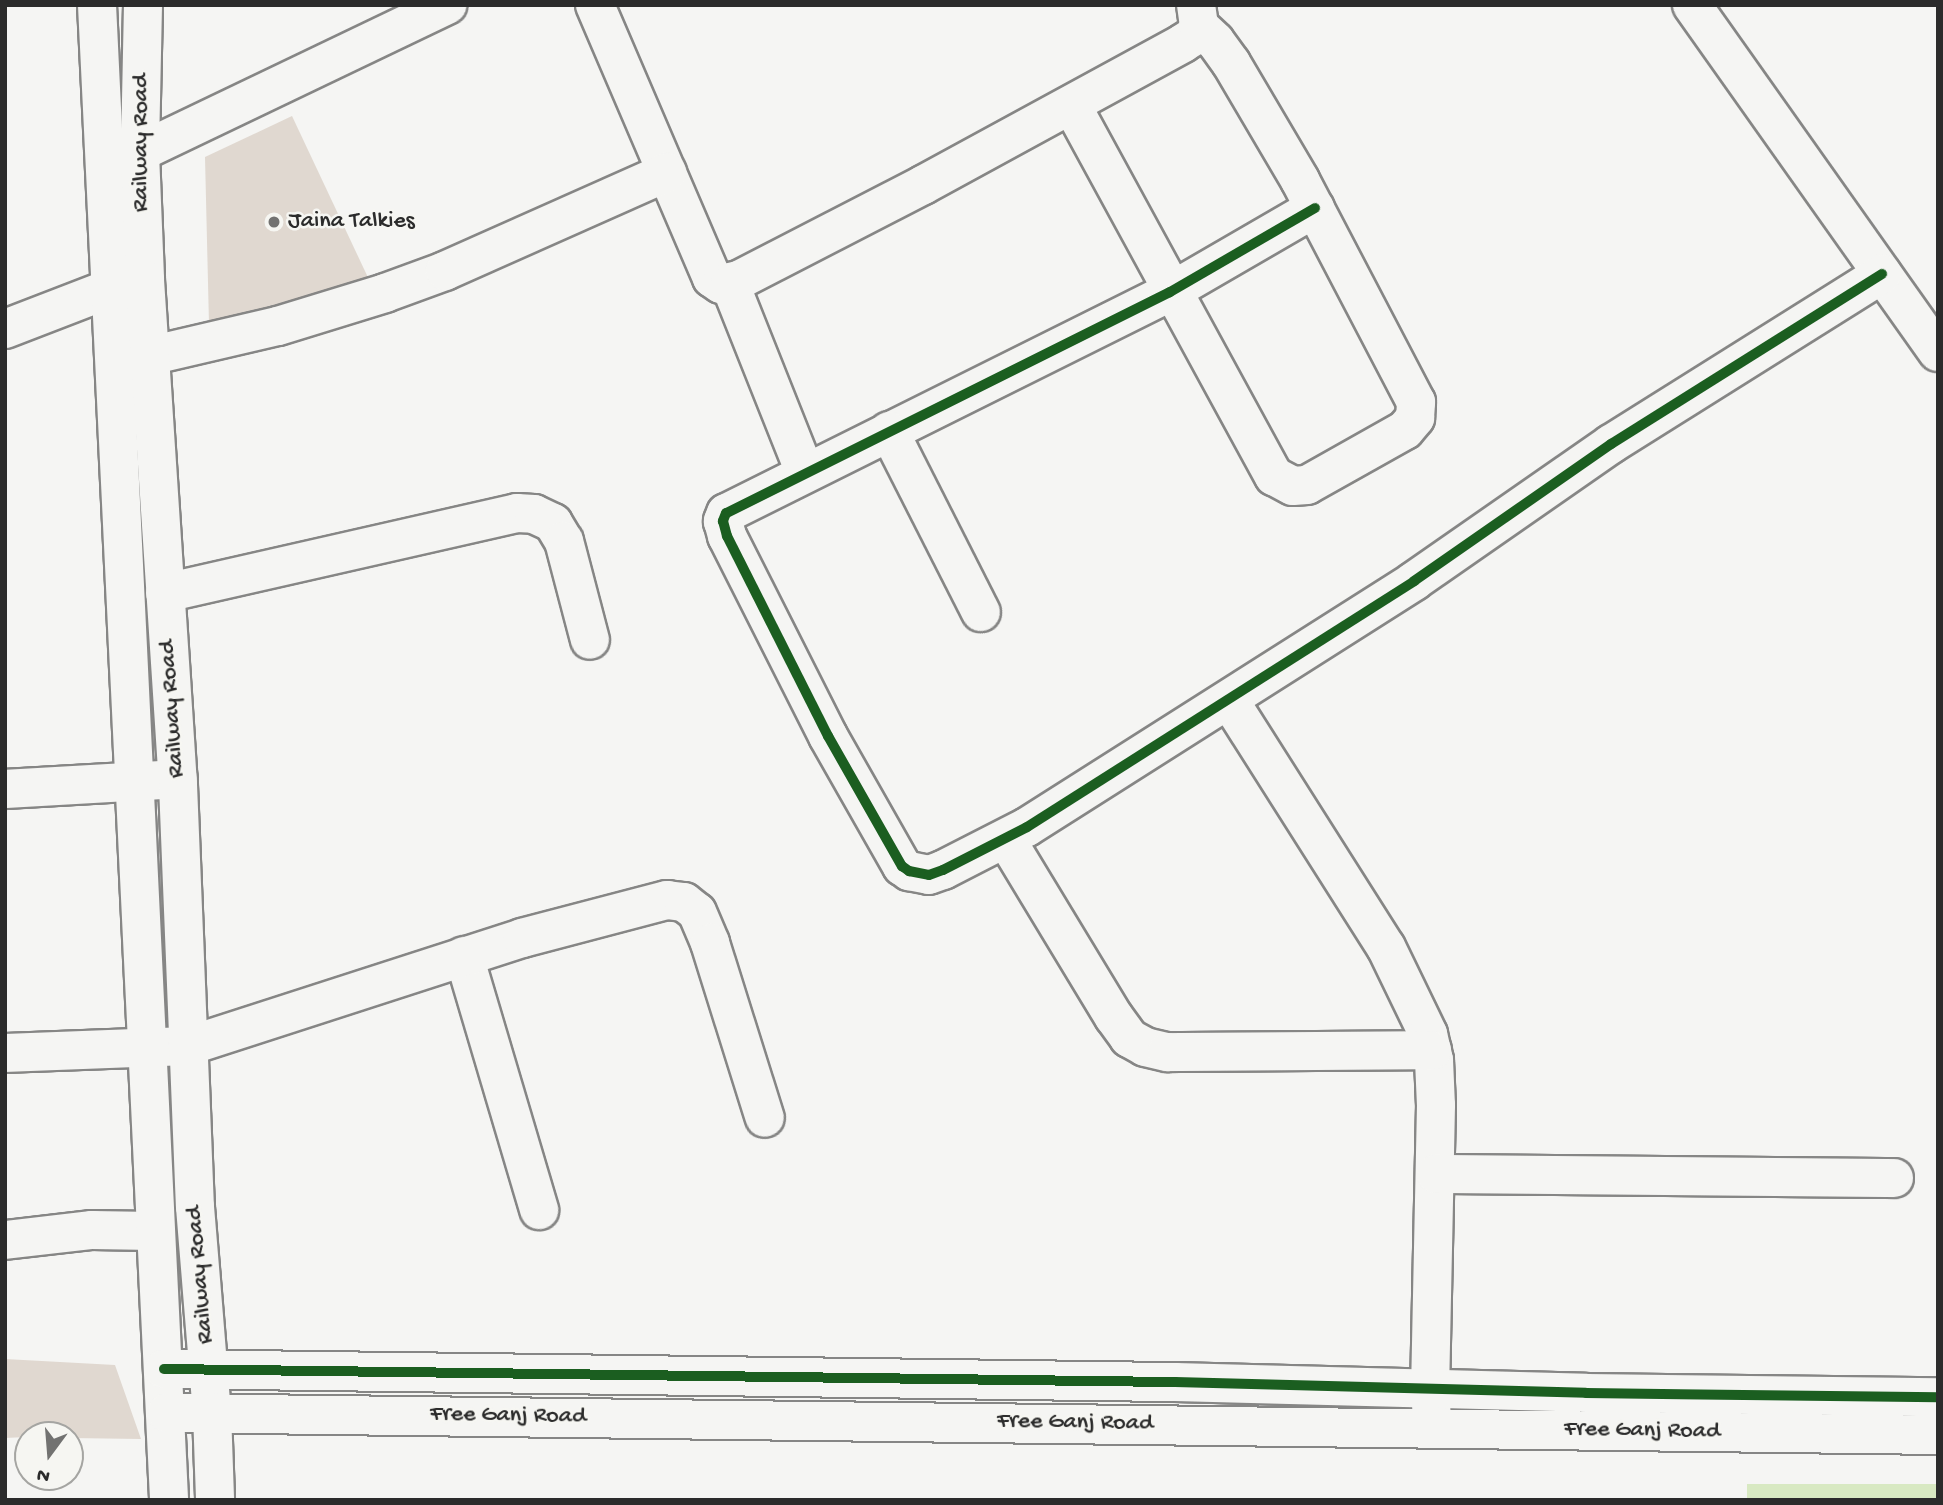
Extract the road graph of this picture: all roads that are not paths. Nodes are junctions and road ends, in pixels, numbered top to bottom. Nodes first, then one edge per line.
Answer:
1 (97, 5) edge
2 (143, 5) edge
3 (447, 5) edge
4 (595, 5) edge
5 (1692, 5) edge
6 (1197, 16) edge
7 (1072, 106) junction
8 (140, 153) junction
9 (105, 168) junction
10 (667, 173) junction
11 (1315, 208) junction
12 (1882, 274) junction
13 (128, 284) junction
14 (730, 284) junction
15 (1170, 292) junction
16 (5, 329) edge
17 (1938, 352) edge
18 (149, 356) junction
19 (889, 431) junction
20 (805, 472) junction
21 (164, 593) junction
22 (981, 612) dead end
23 (590, 640) dead end
24 (1229, 700) junction
25 (178, 779) junction
26 (136, 782) junction
27 (5, 789) edge
28 (1006, 839) junction
29 (464, 956) junction
30 (188, 1045) junction
31 (147, 1049) junction
32 (1432, 1050) junction
33 (5, 1053) edge
34 (765, 1118) dead end
35 (1436, 1174) junction
36 (1894, 1178) dead end
37 (539, 1210) dead end
38 (154, 1231) junction
39 (5, 1240) edge
40 (209, 1368) junction
41 (164, 1369) junction
42 (950, 1380) junction
43 (1430, 1390) junction
44 (1938, 1398) edge
45 (212, 1412) junction
46 (166, 1413) junction
47 (1644, 1413) junction
48 (949, 1422) junction
49 (1432, 1428) junction
50 (1938, 1435) edge
51 (169, 1500) edge
52 (215, 1500) edge

1 - 9 street
2 - 8 street, Railway Road
3 - 8 street
4 - 10 street
5 - 12 street
6 - 7 street
6 - 11 street
7 - 14 street
7 - 15 street
8 - 9 street
8 - 13 street, Railway Road
9 - 13 street
10 - 14 street
10 - 18 street
11 - 15 street
11 - 15 street
12 - 17 street
12 - 24 street
13 - 16 street
13 - 18 street, Railway Road
13 - 26 street
14 - 20 street
15 - 19 street
18 - 21 street, Railway Road
19 - 20 street
19 - 22 street
20 - 28 street
21 - 23 street
21 - 25 street, Railway Road
24 - 28 street
24 - 32 street
25 - 26 street
25 - 30 street, Railway Road
26 - 27 street
26 - 31 street
28 - 32 street
29 - 30 street
29 - 34 street
29 - 37 street
30 - 31 street
30 - 40 street, Railway Road
31 - 33 street
31 - 38 street
32 - 35 street
35 - 36 street
35 - 43 street
38 - 39 street
38 - 41 street
40 - 41 street
40 - 42 street
40 - 45 street, Railway Road
41 - 46 street
42 - 43 street
42 - 48 street
43 - 47 street
43 - 49 street
44 - 47 street
45 - 46 street, Free Ganj Road
45 - 48 street, Free Ganj Road
45 - 52 street, Railway Road
46 - 51 street
47 - 49 street, Free Ganj Road
47 - 50 street, Free Ganj Road
48 - 49 street, Free Ganj Road

